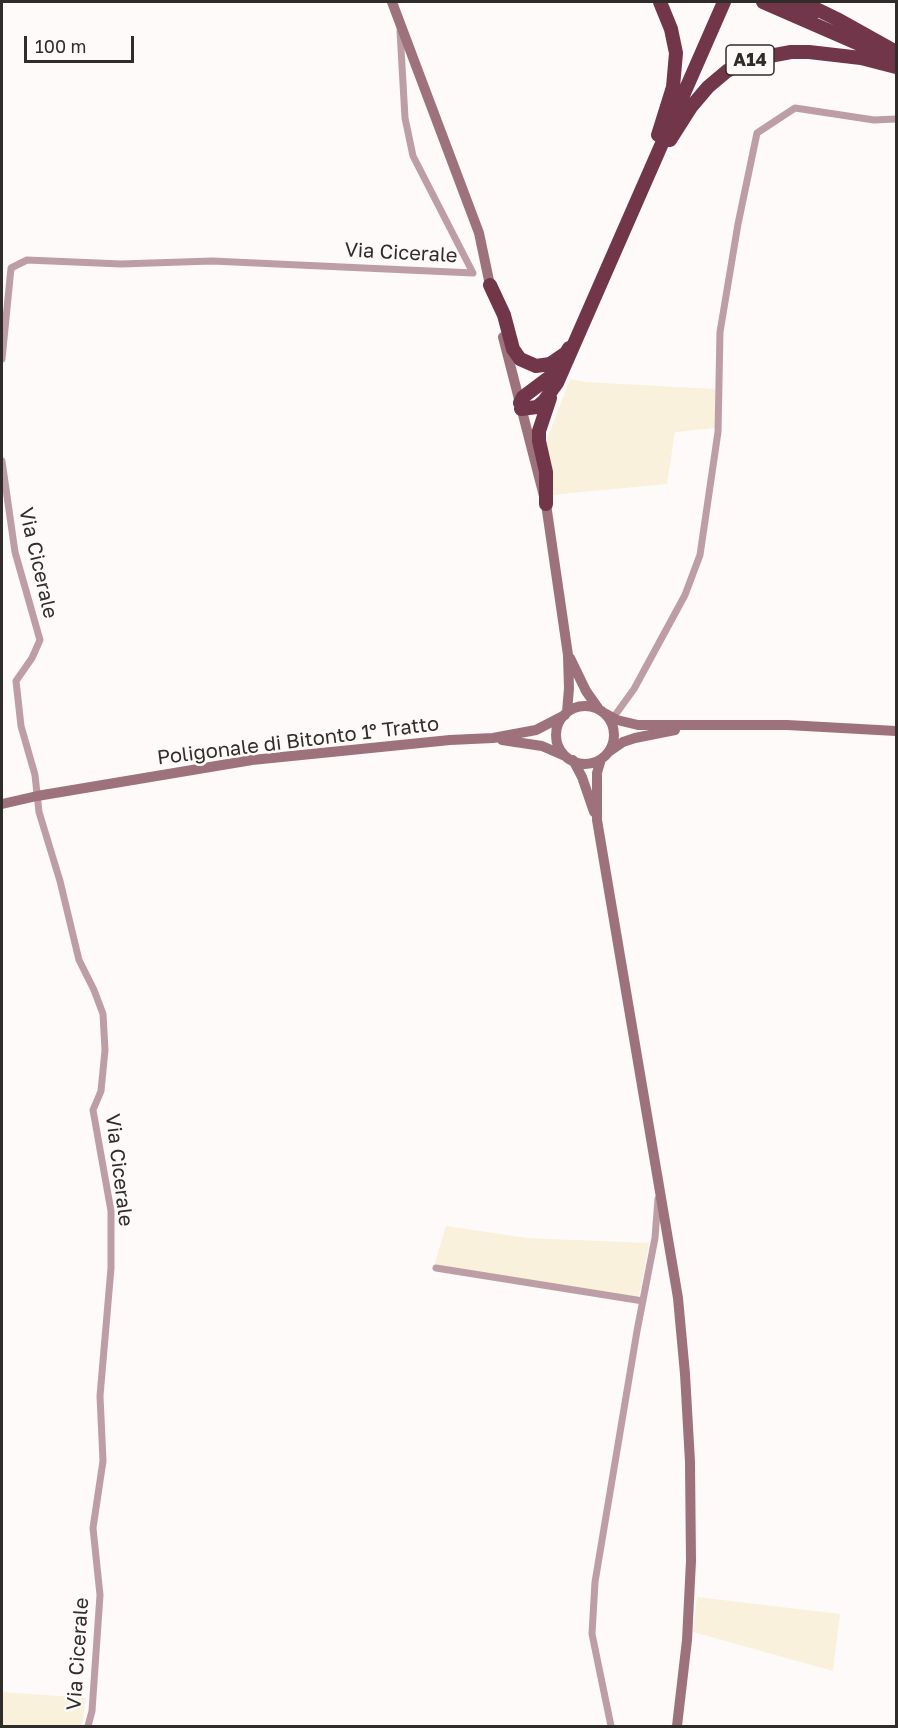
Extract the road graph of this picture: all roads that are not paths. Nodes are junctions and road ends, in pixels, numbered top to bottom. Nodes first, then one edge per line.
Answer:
1 (392, 2) edge
2 (660, 2) edge
3 (724, 2) edge
4 (763, 2) edge
5 (787, 2) edge
6 (800, 2) edge
7 (400, 21) junction
8 (896, 52) edge
9 (897, 61) edge
10 (897, 67) edge
11 (897, 119) edge
12 (651, 166) junction
13 (490, 285) junction
14 (576, 339) junction
15 (566, 353) junction
16 (2, 359) edge
17 (553, 391) junction
18 (520, 406) junction
19 (2, 461) edge
20 (546, 504) junction
21 (568, 655) junction
22 (605, 713) junction
23 (566, 714) junction
24 (689, 726) junction
25 (897, 731) edge
26 (493, 738) junction
27 (604, 756) junction
28 (571, 759) junction
29 (37, 796) junction
30 (2, 804) edge
31 (597, 820) junction
32 (659, 1185) junction
33 (436, 1268) dead end
34 (643, 1301) junction
35 (88, 1726) edge
36 (611, 1726) edge
37 (677, 1726) edge

1 - 7 main road
2 - 12 highway, A14
3 - 12 highway, A14
4 - 9 highway
5 - 8 highway
6 - 8 highway
7 - 13 main road
7 - 16 street, Via Cicerale
10 - 12 highway, A14
11 - 22 street
12 - 14 highway, A14
13 - 15 highway
13 - 18 main road
14 - 15 highway
14 - 17 highway
15 - 18 highway
17 - 18 highway
17 - 20 highway
18 - 20 main road
19 - 29 street, Via Cicerale
20 - 21 main road
21 - 22 main road
21 - 23 main road
22 - 23 main road
22 - 24 main road
22 - 27 main road
23 - 26 main road
23 - 28 main road
24 - 25 main road
24 - 27 main road
26 - 28 main road
26 - 29 main road, Poligonale di Bitonto 1° Tratto
27 - 28 main road
27 - 31 main road
28 - 31 main road
29 - 30 main road, Poligonale di Bitonto 1° Tratto
29 - 35 street, Via Cicerale
31 - 32 main road
32 - 34 street
32 - 37 main road
33 - 34 street
34 - 36 street

